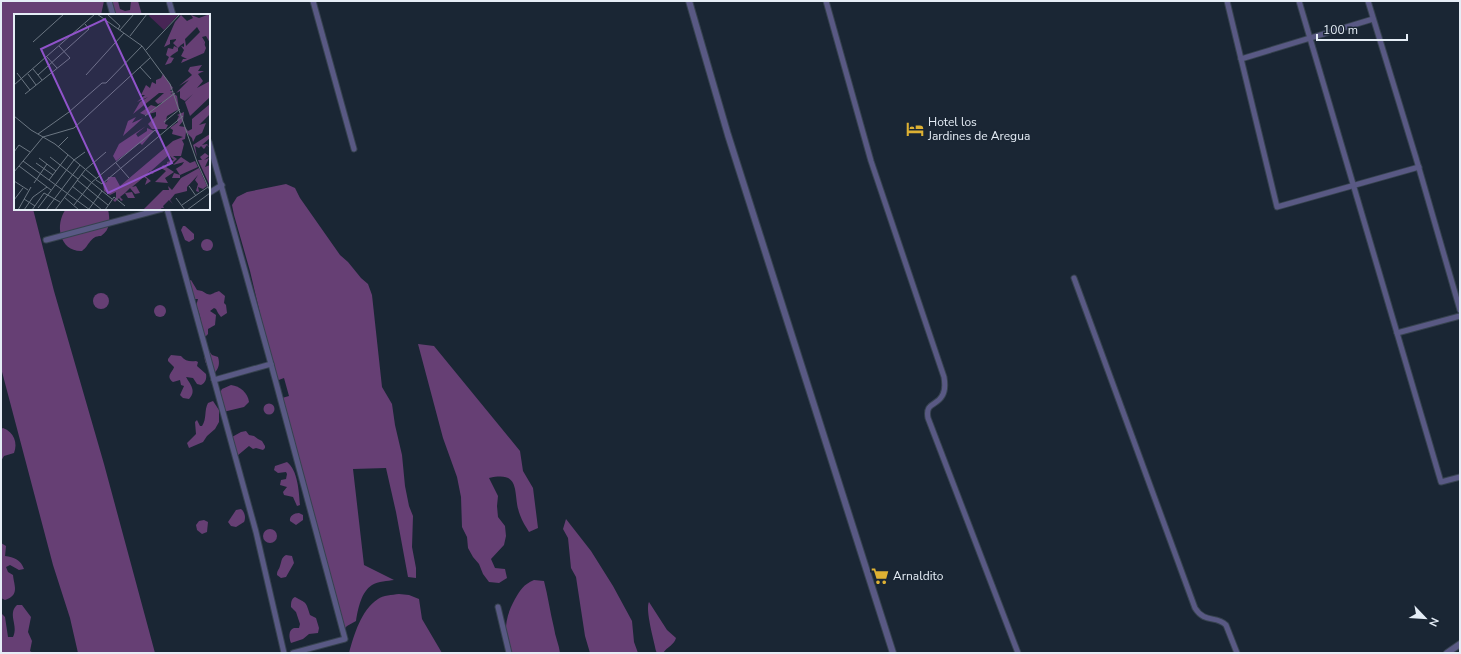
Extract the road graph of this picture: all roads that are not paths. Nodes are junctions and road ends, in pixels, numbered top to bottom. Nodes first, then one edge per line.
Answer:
1 (109, 1) edge
2 (169, 1) edge
3 (313, 1) edge
4 (688, 1) edge
5 (826, 1) edge
6 (1227, 1) edge
7 (1299, 1) edge
8 (1368, 1) edge
9 (113, 14) edge
10 (173, 14) edge
11 (1374, 19) junction
12 (1310, 38) junction
13 (1241, 59) junction
14 (210, 145) edge
15 (354, 149) dead end
16 (1419, 167) junction
17 (222, 186) junction
18 (1354, 186) junction
19 (210, 192) edge
20 (158, 210) edge
21 (166, 210) edge
22 (46, 240) dead end
23 (1074, 278) dead end
24 (1460, 310) edge
25 (1460, 316) edge
26 (1397, 333) junction
27 (271, 364) junction
28 (214, 380) junction
29 (1460, 477) edge
30 (498, 607) dead end
31 (1460, 644) edge
32 (284, 653) edge
33 (292, 653) edge
34 (509, 653) edge
35 (893, 653) edge
36 (1018, 653) edge
37 (1237, 653) edge
38 (1447, 653) edge

1 - 9 street
2 - 10 street
3 - 15 street
4 - 35 street
5 - 36 street
6 - 13 street
7 - 12 street
8 - 11 street
11 - 12 street
11 - 16 street
12 - 13 street
12 - 18 street
13 - 18 street
14 - 17 street
16 - 18 street
16 - 24 street
17 - 19 street
17 - 27 street
18 - 26 street
20 - 22 street
21 - 28 street
23 - 37 street
25 - 26 street
26 - 29 street
27 - 28 street
27 - 33 street
28 - 32 street
30 - 34 street
31 - 38 street

